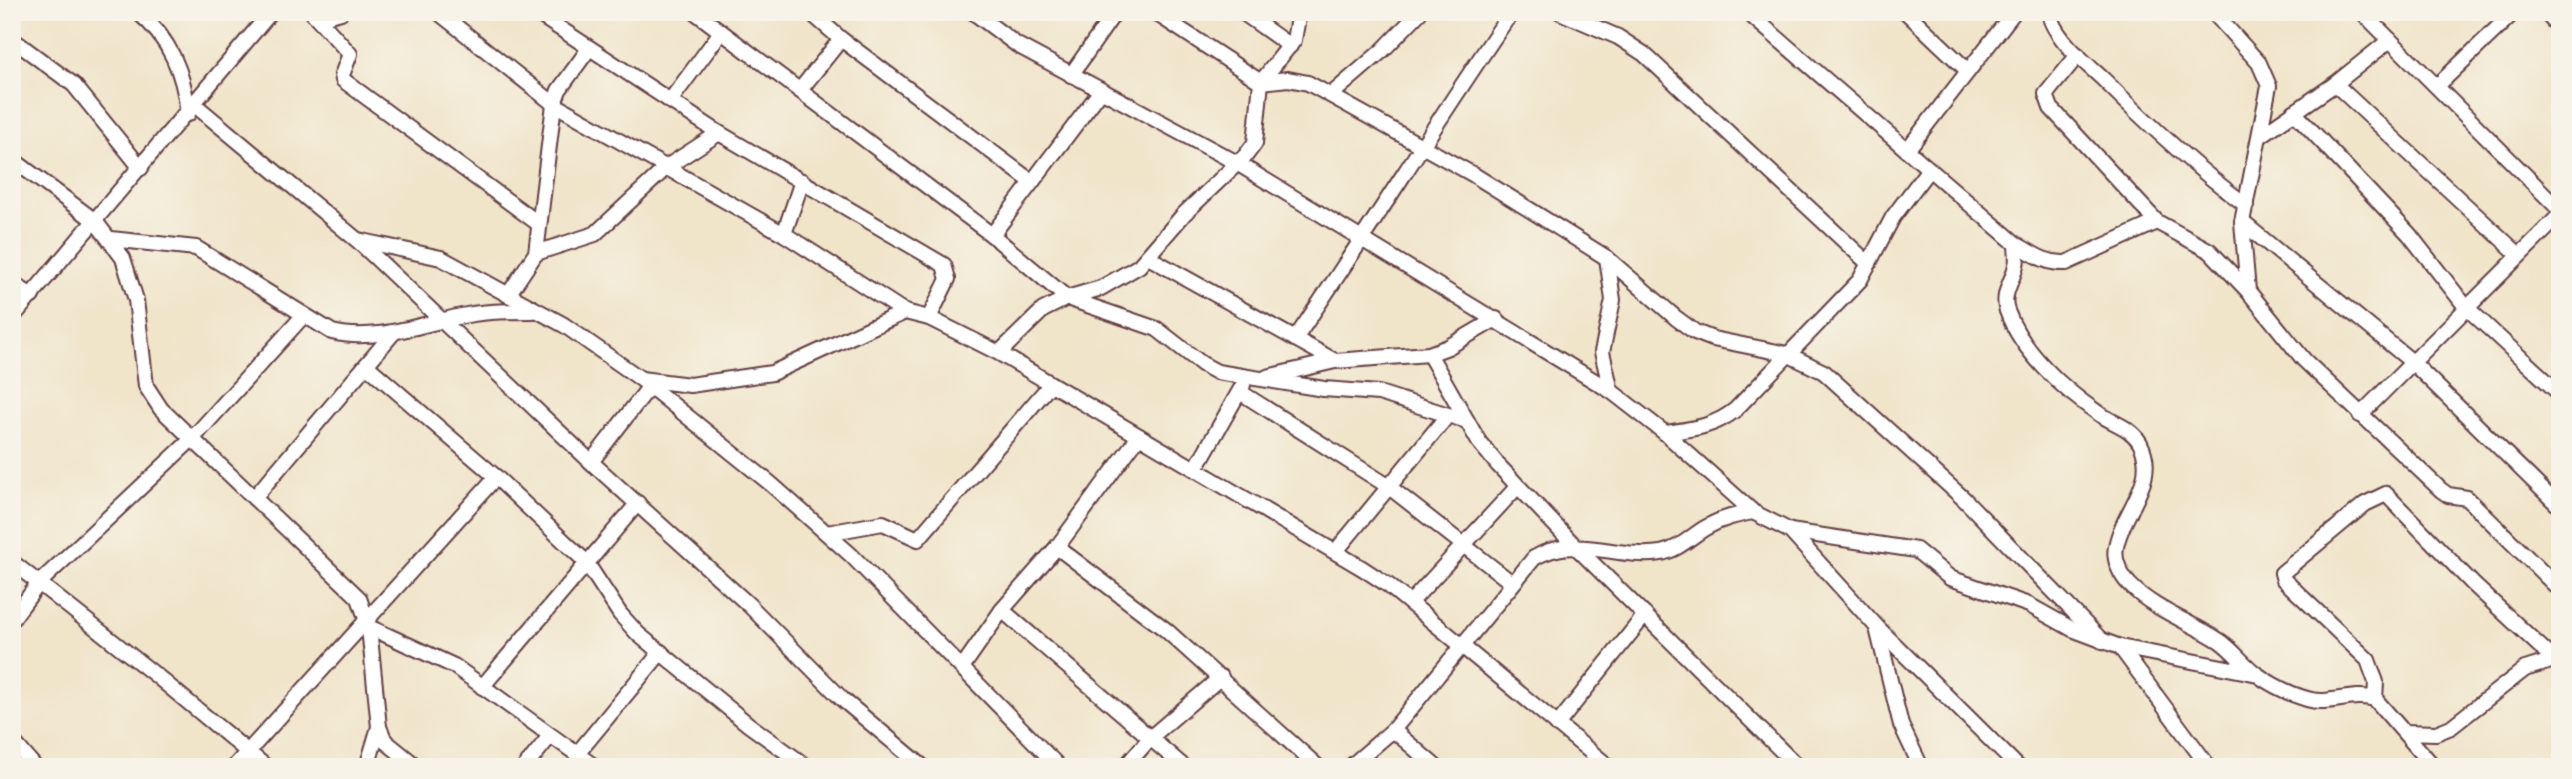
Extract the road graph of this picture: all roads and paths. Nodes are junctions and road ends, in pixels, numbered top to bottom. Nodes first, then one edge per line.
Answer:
1 (138, 12) edge
2 (271, 12) edge
3 (341, 12) edge
4 (438, 12) edge
5 (535, 12) edge
6 (695, 12) edge
7 (810, 12) edge
8 (973, 12) edge
9 (1115, 12) edge
10 (1154, 12) edge
11 (1242, 12) edge
12 (1298, 12) edge
13 (1420, 12) edge
14 (1515, 12) edge
15 (1560, 12) edge
16 (1747, 12) edge
17 (1906, 12) edge
18 (2014, 12) edge
19 (2055, 12) edge
20 (2213, 12) edge
21 (2362, 12) edge
22 (2514, 12) edge
23 (2545, 12) edge
24 (315, 15) edge
25 (2560, 28) edge
26 (721, 32) junction
27 (12, 39) edge
28 (841, 39) junction
29 (2390, 40) junction
30 (1290, 46) junction
31 (588, 50) junction
32 (2077, 55) junction
33 (1968, 71) junction
34 (1071, 75) junction
35 (1261, 82) junction
36 (2335, 85) junction
37 (2437, 86) junction
38 (800, 90) junction
39 (1100, 92) junction
40 (1332, 94) junction
41 (670, 101) junction
42 (554, 104) junction
43 (192, 109) junction
44 (2294, 112) junction
45 (719, 133) junction
46 (2260, 136) junction
47 (1421, 144) junction
48 (1907, 150) junction
49 (12, 159) edge
50 (1237, 163) junction
51 (668, 166) junction
52 (141, 169) junction
53 (1929, 169) junction
54 (802, 181) junction
55 (1032, 182) junction
56 (2246, 205) junction
57 (2560, 212) edge
58 (95, 221) junction
59 (2157, 222) junction
60 (2242, 222) junction
61 (539, 224) junction
62 (784, 234) junction
63 (992, 235) junction
64 (111, 239) junction
65 (1364, 239) junction
66 (357, 240) junction
67 (2016, 244) junction
68 (536, 253) junction
69 (2519, 255) junction
70 (1147, 257) junction
71 (1607, 258) junction
72 (1869, 264) junction
73 (12, 283) edge
74 (2248, 291) junction
75 (508, 295) junction
76 (32, 296) junction
77 (1067, 298) junction
78 (2466, 306) junction
79 (534, 311) junction
80 (905, 312) junction
81 (304, 315) junction
82 (12, 318) edge
83 (929, 318) junction
84 (1496, 319) junction
85 (443, 321) junction
86 (394, 332) junction
87 (1295, 339) junction
88 (999, 353) junction
89 (1429, 354) junction
90 (1787, 354) junction
91 (1335, 361) junction
92 (2411, 361) junction
93 (366, 365) junction
94 (1253, 378) junction
95 (645, 382) junction
96 (1051, 384) junction
97 (1611, 391) junction
98 (1240, 392) junction
99 (2560, 394) edge
100 (1448, 415) junction
101 (2360, 415) junction
102 (1467, 421) junction
103 (1665, 433) junction
104 (1139, 436) junction
105 (192, 439) junction
106 (591, 462) junction
107 (1196, 468) junction
108 (496, 477) junction
109 (1388, 486) junction
110 (1518, 486) junction
111 (254, 498) junction
112 (638, 503) junction
113 (2560, 507) edge
114 (1753, 512) junction
115 (1790, 531) junction
116 (827, 533) junction
117 (1465, 543) junction
118 (1575, 546) junction
119 (1057, 547) junction
120 (1336, 551) junction
121 (12, 562) edge
122 (586, 562) junction
123 (39, 583) junction
124 (1512, 583) junction
125 (2560, 590) edge
126 (1410, 603) junction
127 (1002, 610) junction
128 (1645, 615) junction
129 (12, 619) edge
130 (368, 624) junction
131 (1877, 627) junction
132 (2102, 641) junction
133 (2120, 647) junction
134 (1462, 648) junction
135 (661, 652) junction
136 (2557, 662) edge
137 (963, 666) junction
138 (2255, 673) junction
139 (1222, 677) junction
140 (482, 687) junction
141 (2375, 699) junction
142 (1557, 724) junction
143 (379, 727) junction
144 (1392, 730) junction
145 (2405, 732) junction
146 (550, 736) junction
147 (1151, 737) junction
148 (12, 740) edge
149 (248, 752) junction
150 (576, 754) junction
151 (35, 767) edge
152 (234, 767) edge
153 (266, 767) edge
154 (367, 767) edge
155 (416, 767) edge
156 (525, 767) edge
157 (595, 767) edge
158 (807, 767) edge
159 (923, 767) edge
160 (1059, 767) edge
161 (1125, 767) edge
162 (1184, 767) edge
163 (1318, 767) edge
164 (1350, 767) edge
165 (1436, 767) edge
166 (1609, 767) edge
167 (1798, 767) edge
168 (1921, 767) edge
169 (2018, 767) edge
170 (2209, 767) edge
171 (2434, 767) edge

1 - 43 street
2 - 43 street
3 - 24 street
4 - 42 street
5 - 31 street
6 - 26 street
7 - 28 street
8 - 34 street
9 - 34 street
10 - 35 street
11 - 30 street
12 - 30 street
13 - 40 street
14 - 47 street
15 - 72 street
16 - 48 street
17 - 33 street
18 - 33 street
19 - 32 street
20 - 46 street
21 - 29 street
22 - 37 street
23 - 25 street
24 - 61 street
26 - 38 street
26 - 41 street
27 - 52 street
28 - 38 street
28 - 55 street
29 - 36 street
29 - 37 street
30 - 35 street
31 - 41 street
31 - 42 street
32 - 56 street
32 - 59 street
33 - 48 street
34 - 39 street
35 - 40 street
35 - 50 street
36 - 44 street
36 - 69 street
37 - 57 street
38 - 63 street
39 - 50 street
39 - 55 street
40 - 47 street
41 - 45 street
42 - 51 street
42 - 61 street
43 - 52 street
43 - 66 street
44 - 46 street
44 - 78 street
45 - 51 street
45 - 54 street
46 - 56 street
47 - 65 street
47 - 71 street
48 - 53 street
49 - 58 street
50 - 65 street
50 - 70 street
51 - 62 street
51 - 68 street
52 - 58 street
53 - 67 street
53 - 72 street
54 - 62 street
54 - 83 street
55 - 63 street
56 - 60 street
57 - 69 street
58 - 64 street
58 - 76 street
59 - 67 street
59 - 74 street
60 - 74 street
60 - 92 street
61 - 68 street
62 - 80 street
63 - 77 street
64 - 81 street
64 - 105 street
65 - 84 street
65 - 87 street
66 - 75 street
66 - 85 street
67 - 138 street
68 - 75 street
69 - 78 street
70 - 77 street
70 - 87 street
71 - 90 street
71 - 97 street
72 - 90 street
73 - 76 street
74 - 101 street
75 - 79 street
76 - 82 street
77 - 88 street
77 - 94 street
78 - 92 street
78 - 99 street
79 - 85 street
79 - 95 street
80 - 83 street
80 - 95 street
81 - 86 street
81 - 105 street
83 - 88 street
84 - 89 street
84 - 97 street
85 - 86 street
85 - 106 street
86 - 93 street
87 - 91 street
88 - 96 street
89 - 91 street
89 - 102 street
90 - 103 street
90 - 132 street
91 - 94 street
92 - 101 street
92 - 113 street
93 - 108 street
93 - 111 street
94 - 98 street
94 - 100 street
95 - 106 street
95 - 116 street
96 - 104 street
96 - 116 street
97 - 103 street
98 - 107 street
98 - 109 street
100 - 102 street
100 - 109 street
101 - 125 street
102 - 110 street
103 - 114 street
104 - 107 street
104 - 119 street
105 - 111 street
105 - 123 street
106 - 112 street
107 - 120 street
108 - 122 street
108 - 130 street
109 - 117 street
109 - 120 street
110 - 117 street
110 - 118 street
111 - 130 street
112 - 122 street
112 - 159 street
114 - 115 street
114 - 118 street
115 - 131 street
115 - 132 street
116 - 137 street
117 - 124 street
117 - 126 street
118 - 124 street
118 - 128 street
119 - 127 street
119 - 139 street
120 - 126 street
121 - 123 street
122 - 135 street
122 - 140 street
123 - 129 street
123 - 149 street
124 - 134 street
126 - 134 street
127 - 137 street
127 - 147 street
128 - 142 street
128 - 167 street
130 - 140 street
130 - 143 street
130 - 149 street
131 - 168 street
131 - 169 street
132 - 133 street
133 - 138 street
133 - 170 street
134 - 142 street
134 - 144 street
135 - 150 street
135 - 158 street
136 - 141 street
136 - 145 street
137 - 160 street
138 - 141 street
139 - 147 street
139 - 163 street
140 - 146 street
141 - 145 street
142 - 166 street
143 - 154 street
143 - 155 street
144 - 164 street
144 - 165 street
145 - 171 street
146 - 150 street
146 - 156 street
147 - 161 street
147 - 162 street
148 - 151 street
149 - 152 street
149 - 153 street
150 - 157 street

